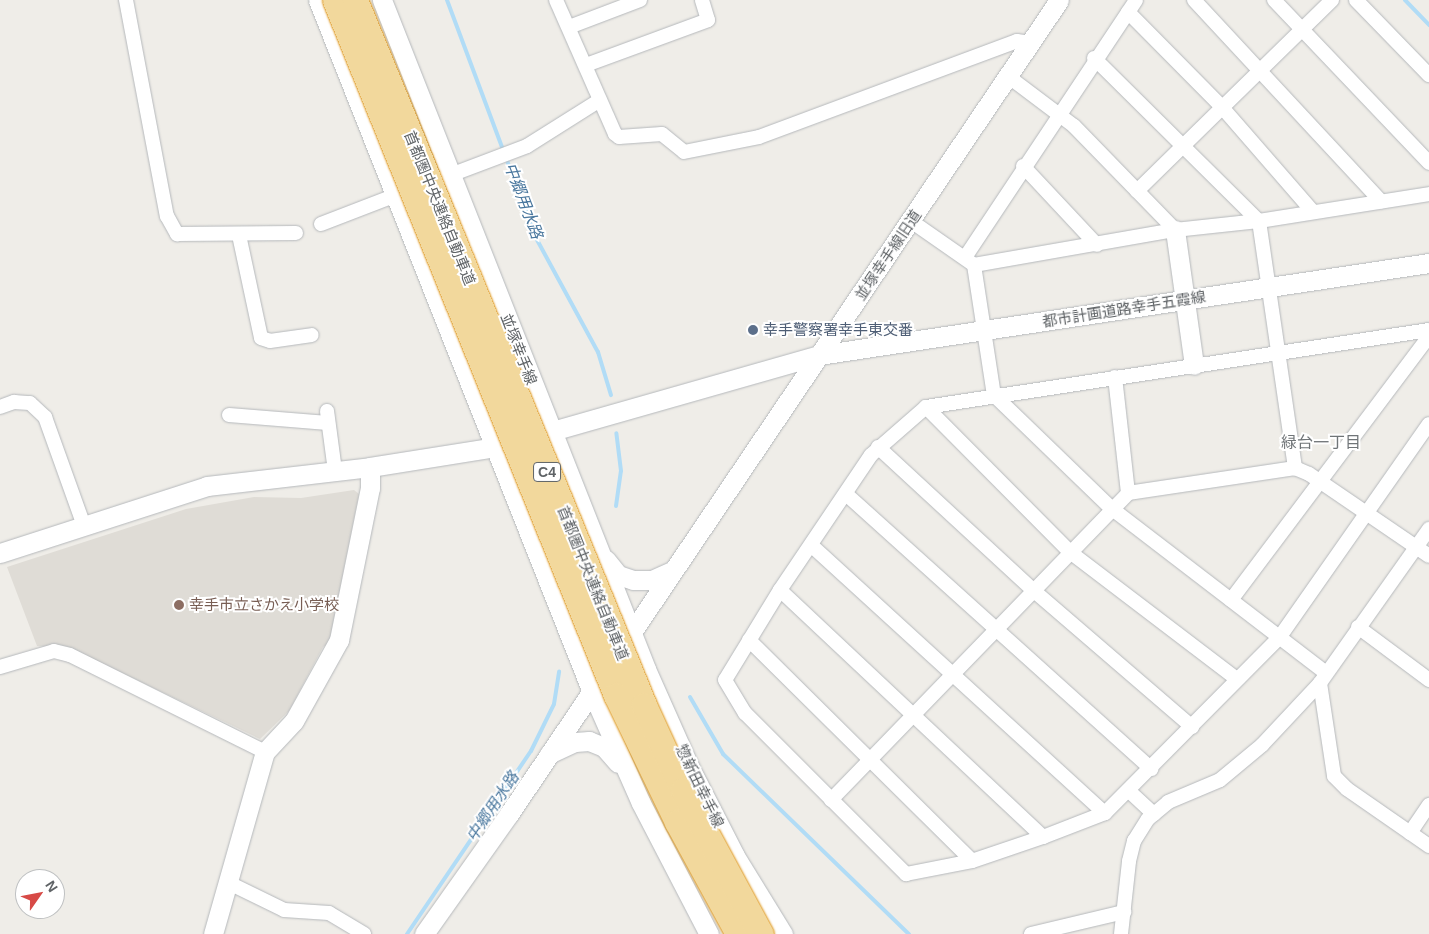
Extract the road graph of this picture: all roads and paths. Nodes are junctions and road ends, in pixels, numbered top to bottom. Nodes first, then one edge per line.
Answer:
1 (126, 0) edge
2 (318, 0) edge
3 (335, 0) edge
4 (356, 0) edge
5 (382, 0) edge
6 (556, 0) edge
7 (640, 0) edge
8 (702, 0) edge
9 (1059, 0) edge
10 (1194, 0) edge
11 (1274, 0) edge
12 (1332, 0) edge
13 (1356, 0) edge
14 (1132, 6) edge
15 (569, 27) junction
16 (1303, 28) junction
17 (1030, 43) junction
18 (1094, 58) junction
19 (586, 65) junction
20 (1260, 69) junction
21 (1429, 75) edge
22 (1009, 77) junction
23 (600, 100) junction
24 (1221, 106) junction
25 (1060, 113) junction
26 (1180, 145) junction
27 (1429, 163) edge
28 (1023, 166) junction
29 (450, 174) junction
30 (1137, 191) junction
31 (1429, 194) edge
32 (396, 195) junction
33 (1381, 201) junction
34 (1313, 212) junction
35 (911, 221) junction
36 (1259, 221) junction
37 (321, 224) dead end
38 (1174, 230) junction
39 (296, 233) dead end
40 (239, 235) junction
41 (1097, 245) junction
42 (482, 254) junction
43 (970, 260) junction
44 (1429, 263) edge
45 (1269, 287) junction
46 (1186, 300) junction
47 (984, 330) junction
48 (1429, 330) edge
49 (312, 335) dead end
50 (1429, 336) edge
51 (1278, 352) junction
52 (819, 355) junction
53 (1194, 365) junction
54 (1115, 377) junction
55 (994, 395) junction
56 (0, 407) edge
57 (926, 407) junction
58 (229, 414) dead end
59 (1429, 424) edge
60 (551, 431) junction
61 (496, 447) junction
62 (878, 447) junction
63 (370, 467) junction
64 (1295, 468) junction
65 (335, 472) junction
66 (1319, 481) junction
67 (1128, 493) junction
68 (846, 494) junction
69 (1111, 508) junction
70 (1365, 512) junction
71 (84, 526) junction
72 (1429, 529) edge
73 (811, 545) junction
74 (1416, 547) junction
75 (600, 552) junction
76 (1070, 552) junction
77 (0, 553) edge
78 (1429, 556) edge
79 (672, 571) junction
80 (780, 590) junction
81 (1033, 590) junction
82 (1231, 600) junction
83 (1358, 627) junction
84 (995, 629) junction
85 (630, 632) junction
86 (1279, 638) junction
87 (749, 640) junction
88 (0, 667) edge
89 (953, 672) junction
90 (1323, 678) junction
91 (1237, 679) junction
92 (1429, 680) edge
93 (592, 692) junction
94 (912, 715) junction
95 (1192, 727) junction
96 (258, 749) junction
97 (550, 754) junction
98 (869, 758) junction
99 (1151, 770) junction
100 (628, 776) junction
101 (1128, 791) junction
102 (831, 800) junction
103 (641, 804) junction
104 (1429, 805) edge
105 (1105, 813) junction
106 (1154, 814) junction
107 (1410, 833) junction
108 (1043, 837) junction
109 (1429, 846) edge
110 (972, 860) junction
111 (229, 883) junction
112 (1124, 912) junction
113 (212, 934) edge
114 (364, 934) edge
115 (424, 934) edge
116 (709, 934) edge
117 (738, 934) edge
118 (761, 934) edge
119 (783, 934) edge
120 (1031, 934) edge
121 (1121, 934) edge

1 - 40 street
2 - 32 street
3 - 117 highway, 首都圏中央連絡自動車道 / C4, bridge
4 - 118 highway, 首都圏中央連絡自動車道 / C4, bridge
5 - 29 street, 並塚幸手線
6 - 15 street
7 - 15 street
8 - 19 street
9 - 17 street, 並塚幸手線旧道
10 - 20 street
11 - 16 street
12 - 16 street
13 - 21 street
14 - 18 street
14 - 24 street
15 - 19 street
16 - 20 street
16 - 27 street
17 - 22 street, 並塚幸手線旧道
17 - 23 street
18 - 25 street
18 - 26 street
19 - 23 street
20 - 24 street
20 - 33 street
22 - 25 street
22 - 35 street, 並塚幸手線旧道
23 - 29 street
24 - 26 street
24 - 34 street
25 - 28 street
25 - 30 street
26 - 30 street
26 - 36 street
28 - 41 street
28 - 43 street
29 - 32 street
29 - 42 street, 並塚幸手線
30 - 38 street
31 - 33 street
32 - 37 street
32 - 61 street
33 - 34 street
34 - 36 street
35 - 43 street
35 - 52 street, 並塚幸手線旧道
36 - 38 street
36 - 45 street
38 - 41 street
38 - 46 street
39 - 40 street
40 - 49 street
41 - 43 street
42 - 60 street, 並塚幸手線
42 - 61 street
43 - 47 street
44 - 45 street, 都市計画道路幸手五霞線
45 - 46 street, 都市計画道路幸手五霞線
45 - 51 street
46 - 47 street, 都市計画道路幸手五霞線
46 - 53 street
47 - 52 street, 都市計画道路幸手五霞線
47 - 55 street
48 - 51 street
50 - 66 street
51 - 53 street
51 - 64 street
52 - 60 street, 都市計画道路幸手五霞線
52 - 79 street, 並塚幸手線旧道
53 - 54 street
54 - 55 street
54 - 67 street
55 - 57 street
55 - 69 street
56 - 71 street
57 - 62 street
57 - 76 street
58 - 65 street
59 - 70 street
60 - 61 street, 都市計画道路幸手五霞線
60 - 75 street, 並塚幸手線
61 - 63 street, 都市計画道路幸手五霞線
61 - 93 street
62 - 68 street
62 - 81 street
63 - 65 street, 都市計画道路幸手五霞線
63 - 96 street
64 - 66 street
64 - 67 street
65 - 71 street, 都市計画道路幸手五霞線
66 - 70 street
66 - 82 street
67 - 69 street
68 - 73 street
68 - 84 street
69 - 76 street
69 - 82 street
70 - 74 street
70 - 86 street
71 - 77 street, 都市計画道路幸手五霞線
72 - 74 street
73 - 80 street
73 - 89 street
74 - 78 street
74 - 83 street
75 - 79 street
75 - 85 street, 並塚幸手線
76 - 81 street
76 - 91 street
79 - 85 street, 並塚幸手線旧道
80 - 87 street
80 - 94 street
81 - 84 street
81 - 95 street
82 - 86 street
83 - 90 street
83 - 92 street
84 - 89 street
84 - 99 street
85 - 93 street
85 - 103 street
85 - 119 street, 惣新田幸手線
86 - 90 street
86 - 91 street
87 - 98 street
87 - 102 street
88 - 96 street
89 - 94 street
89 - 105 street
90 - 106 street
90 - 107 street
91 - 95 street
93 - 97 street
93 - 100 street
94 - 98 street
94 - 108 street
95 - 99 street
96 - 111 street
97 - 100 street
97 - 115 street
98 - 102 street
98 - 110 street
99 - 101 street
100 - 103 street
101 - 105 street
101 - 106 street
102 - 110 street
103 - 116 street
104 - 107 street
105 - 108 street
106 - 112 street
107 - 109 street
108 - 110 street
111 - 113 street
111 - 114 street
112 - 120 street
112 - 121 street

